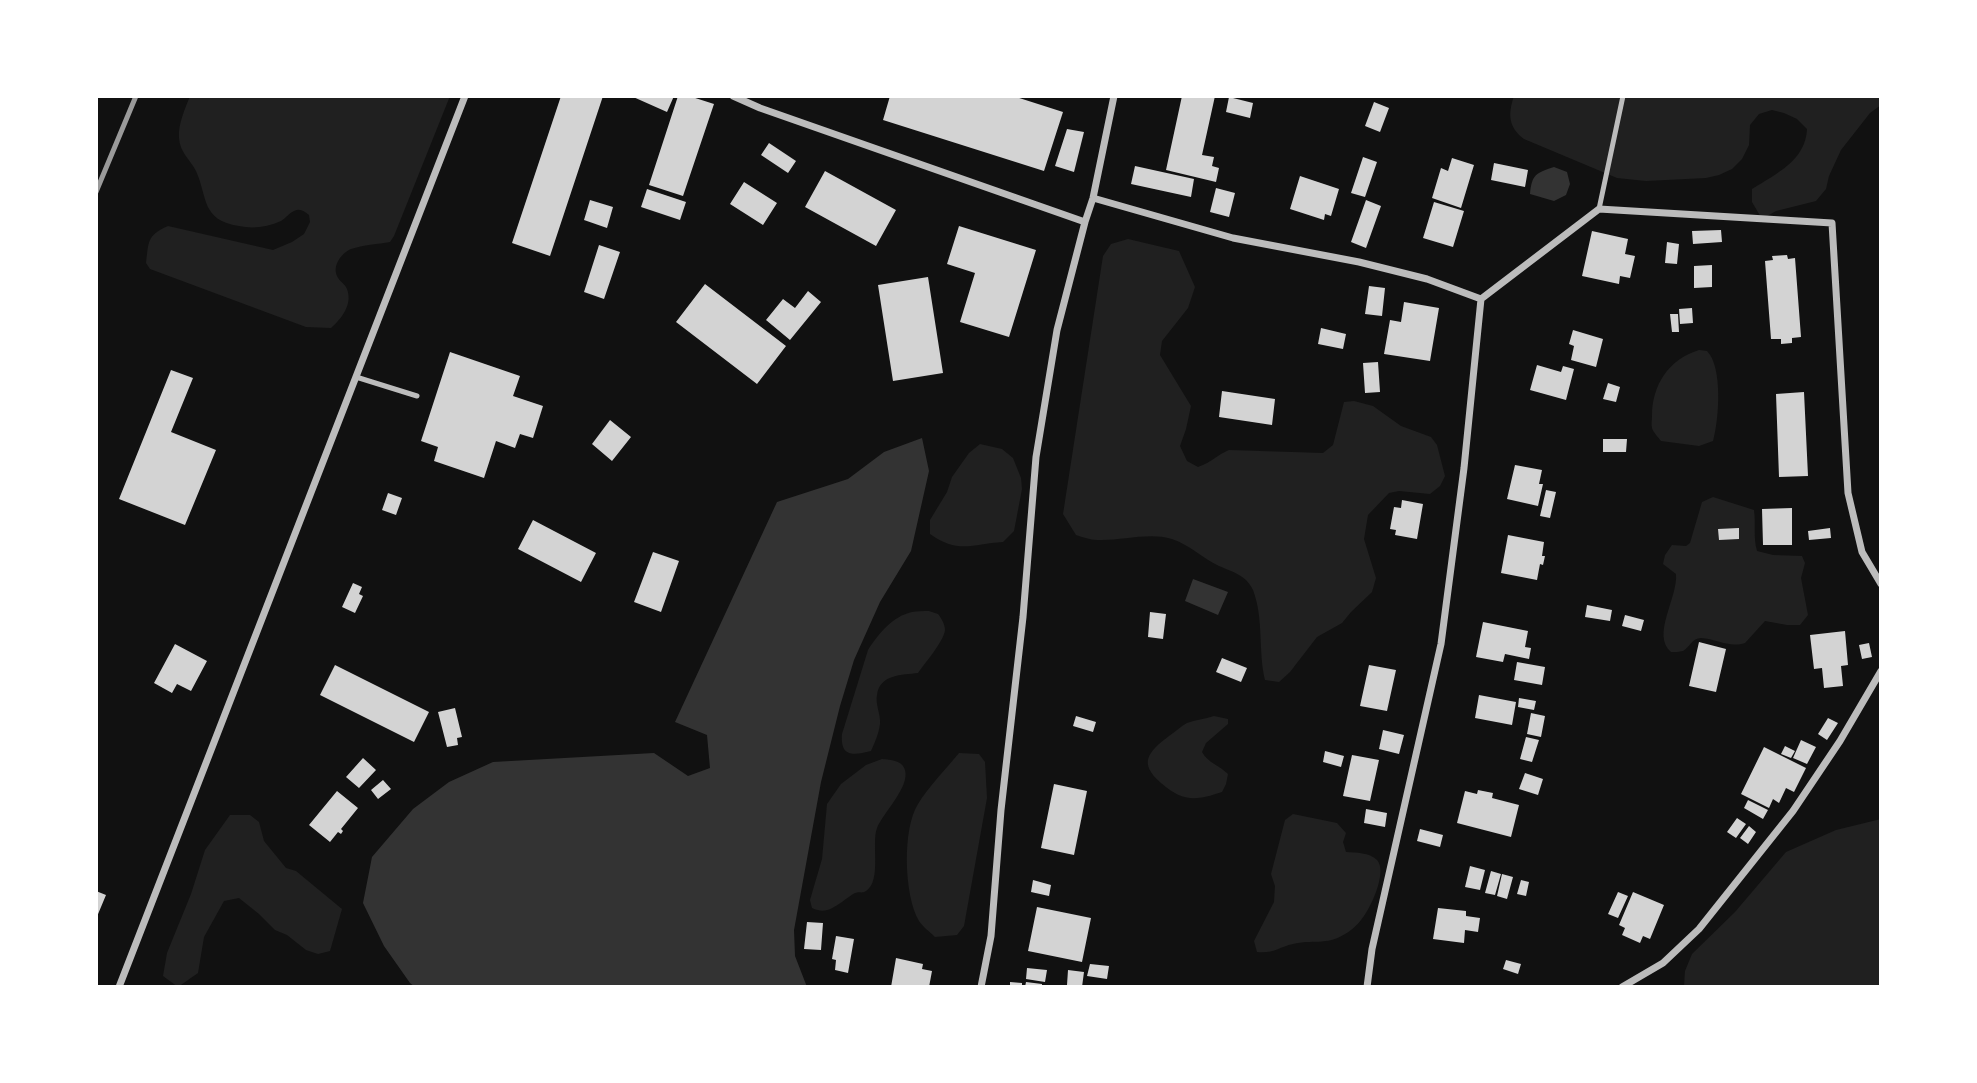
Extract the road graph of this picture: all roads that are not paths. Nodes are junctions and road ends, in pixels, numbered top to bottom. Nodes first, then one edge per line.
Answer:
1 (464, 96) edge
2 (733, 96) edge
3 (1114, 96) edge
4 (1623, 96) edge
5 (1093, 198) junction
6 (1599, 209) junction
7 (1085, 222) junction
8 (1481, 299) junction
9 (356, 377) junction
10 (417, 396) dead end
11 (1881, 584) edge
12 (1881, 671) edge
13 (120, 987) edge
14 (981, 987) edge
15 (1367, 987) edge
16 (1622, 987) edge

1 - 9 street
2 - 7 street
3 - 5 street
4 - 6 lane
5 - 7 street
5 - 8 street
6 - 8 street
6 - 11 street
7 - 14 street
8 - 15 street
9 - 10 lane
9 - 13 street
12 - 16 street

